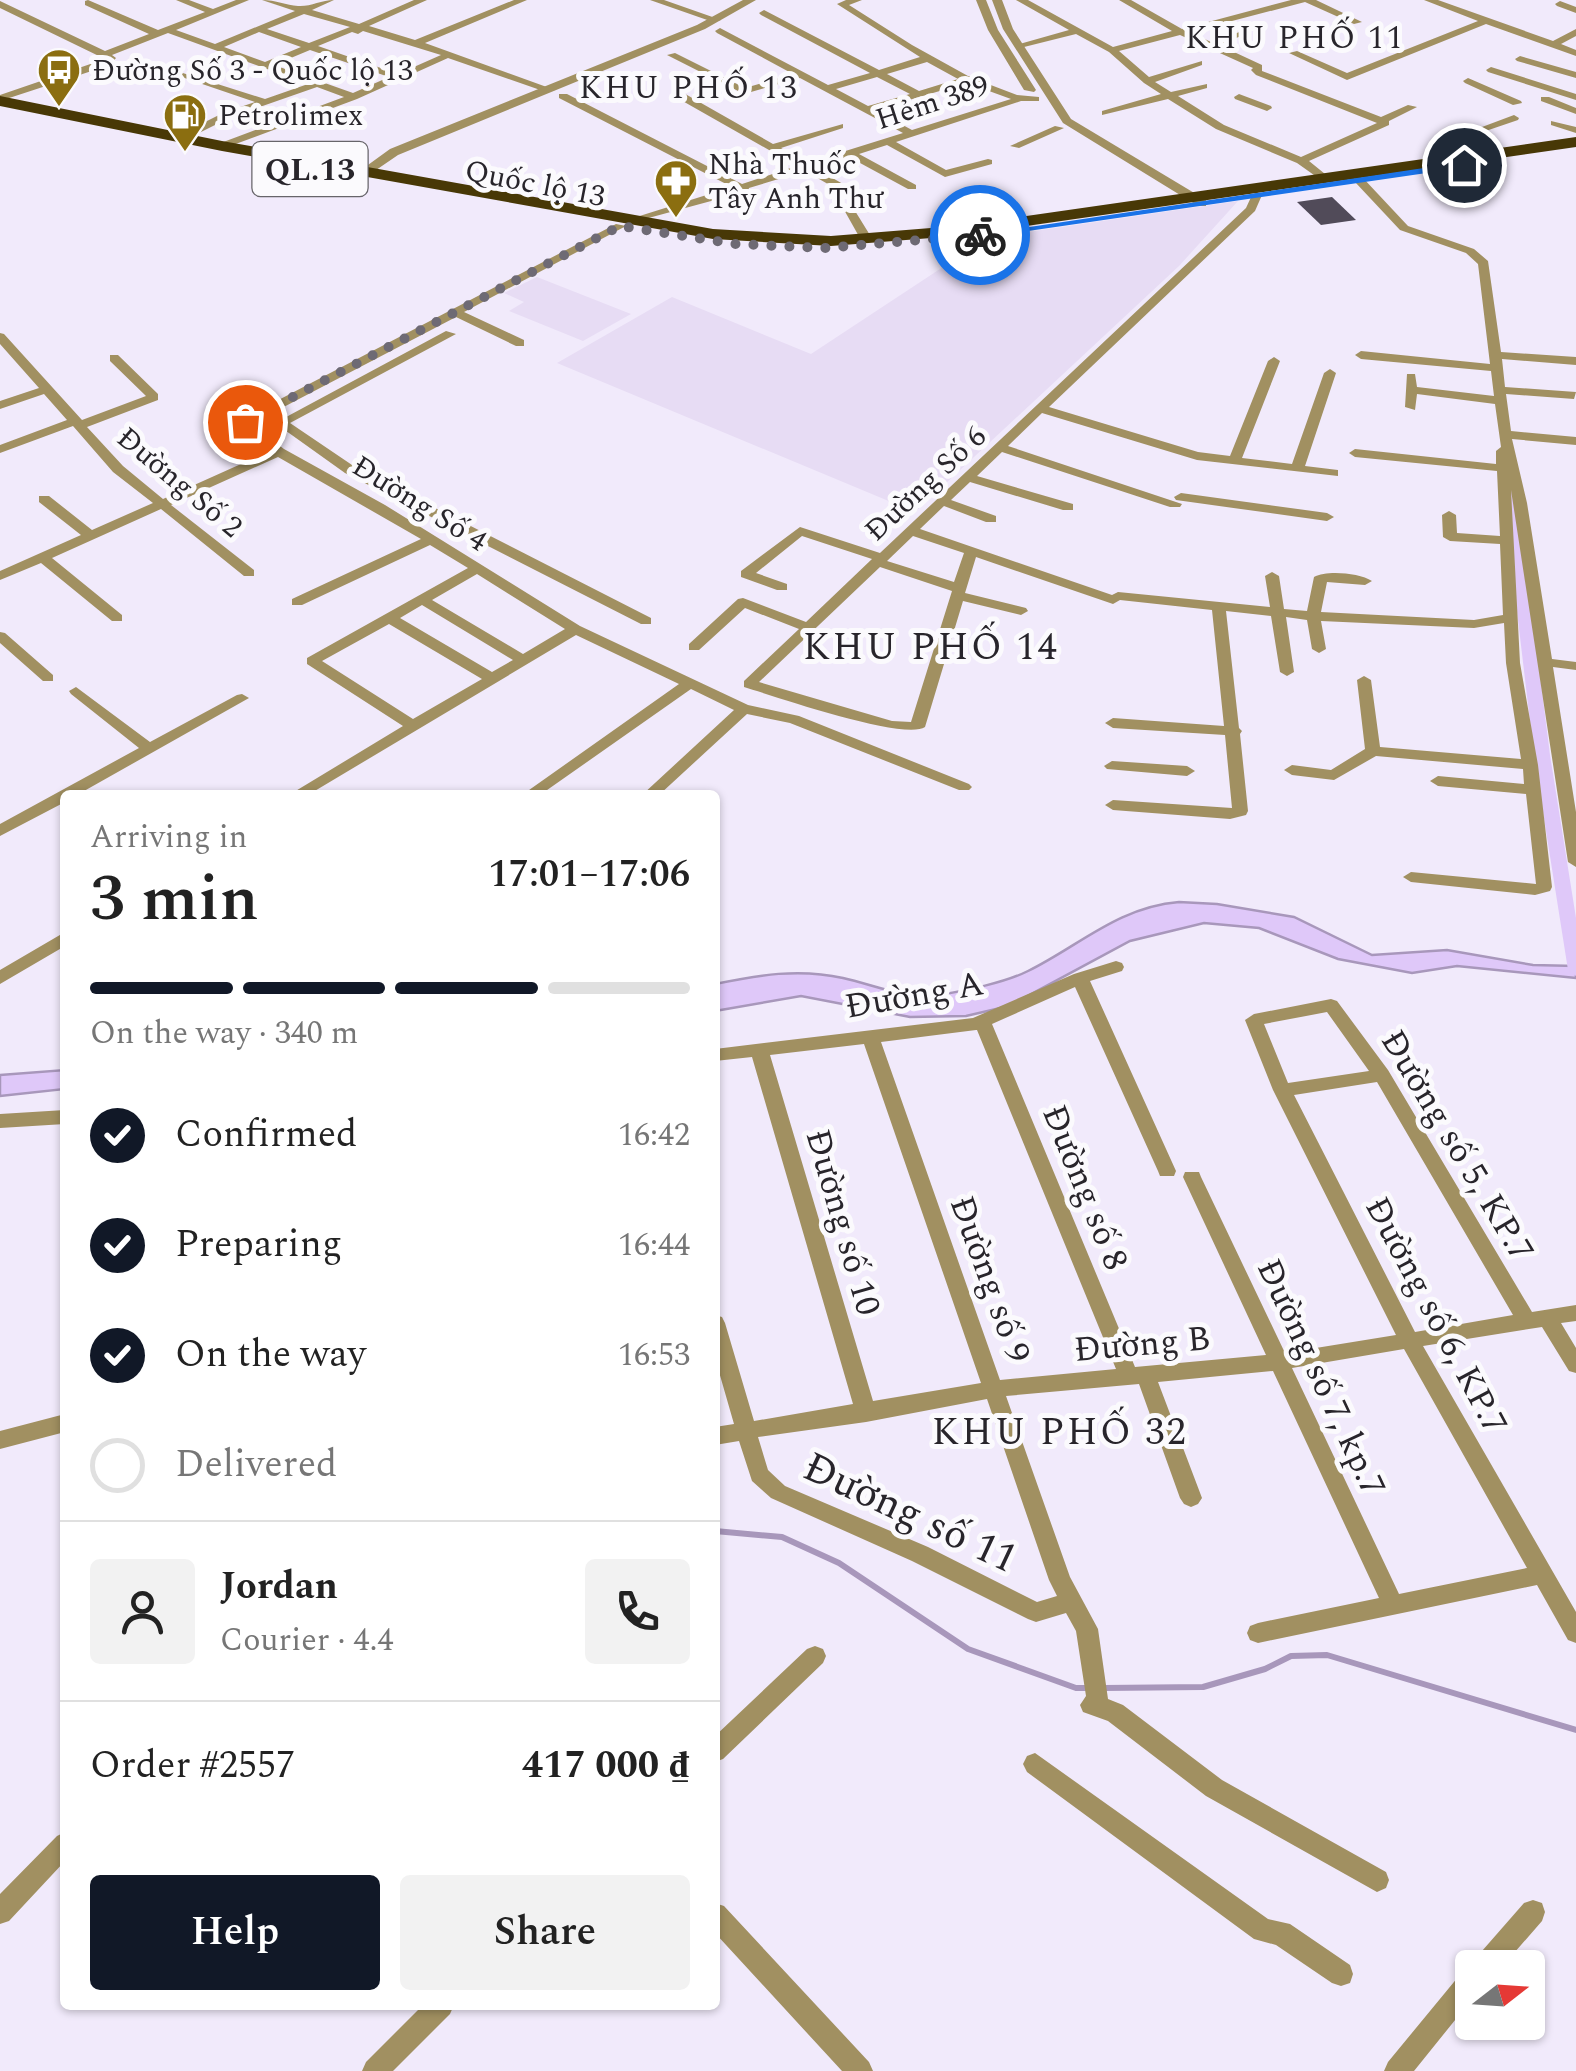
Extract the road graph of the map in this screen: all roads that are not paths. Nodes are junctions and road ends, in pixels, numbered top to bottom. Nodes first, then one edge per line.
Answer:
1 (181, 0) edge
2 (244, 0) edge
3 (267, 0) edge
4 (329, 0) edge
5 (422, 0) edge
6 (522, 0) edge
7 (655, 0) edge
8 (732, 0) edge
9 (751, 0) edge
10 (857, 0) edge
11 (982, 0) edge
12 (997, 0) edge
13 (1021, 0) edge
14 (1125, 0) edge
15 (1275, 0) edge
16 (1305, 0) edge
17 (1440, 1) edge
18 (88, 2) dead end
19 (0, 4) edge
20 (1560, 4) dead end
21 (1252, 8) dead end
22 (1576, 10) edge
23 (213, 12) junction
24 (300, 12) junction
25 (764, 14) dead end
26 (713, 22) junction
27 (1356, 22) dead end
28 (1483, 22) junction
29 (357, 28) junction
30 (259, 29) junction
31 (1248, 30) dead end
32 (1076, 31) junction
33 (1180, 31) junction
34 (163, 32) junction
35 (1576, 32) edge
36 (416, 43) junction
37 (1210, 45) junction
38 (312, 46) junction
39 (1019, 46) junction
40 (1552, 46) junction
41 (214, 47) junction
42 (1112, 50) junction
43 (1294, 53) dead end
44 (1576, 53) edge
45 (106, 54) junction
46 (672, 56) dead end
47 (928, 58) junction
48 (1520, 58) dead end
49 (1198, 63) dead end
50 (265, 65) junction
51 (170, 70) dead end
52 (1492, 70) dead end
53 (878, 73) junction
54 (800, 75) junction
55 (1576, 75) edge
56 (398, 77) junction
57 (971, 78) junction
58 (1147, 81) junction
59 (1468, 81) dead end
60 (318, 84) junction
61 (536, 85) junction
62 (216, 86) junction
63 (1203, 86) dead end
64 (826, 88) junction
65 (556, 93) junction
66 (676, 93) dead end
67 (193, 94) dead end
68 (918, 94) junction
69 (1174, 96) junction
70 (353, 97) junction
71 (1239, 97) dead end
72 (1576, 97) edge
73 (1545, 99) dead end
74 (0, 100) edge
75 (1035, 100) junction
76 (1016, 101) junction
77 (265, 102) junction
78 (1518, 102) dead end
79 (1412, 106) dead end
80 (1267, 108) dead end
81 (0, 110) edge
82 (866, 110) junction
83 (1106, 112) dead end
84 (1514, 118) dead end
85 (1383, 122) junction
86 (839, 126) dead end
87 (1059, 128) junction
88 (1576, 130) edge
89 (910, 132) junction
90 (1470, 133) dead end
91 (181, 138) junction
92 (887, 142) junction
93 (1576, 145) edge
94 (222, 146) junction
95 (1015, 146) dead end
96 (775, 147) junction
97 (852, 154) junction
98 (1300, 160) junction
99 (988, 162) dead end
100 (810, 168) junction
101 (351, 173) junction
102 (1325, 178) junction
103 (1359, 180) junction
104 (912, 187) dead end
105 (744, 189) junction
106 (854, 194) dead end
107 (1258, 195) junction
108 (1189, 201) junction
109 (848, 208) dead end
110 (627, 224) junction
111 (867, 240) junction
112 (458, 313) junction
113 (450, 334) dead end
114 (0, 337) edge
115 (520, 343) dead end
116 (1361, 354) dead end
117 (114, 358) dead end
118 (1274, 361) dead end
119 (1576, 361) edge
120 (1498, 362) junction
121 (1330, 374) dead end
122 (339, 382) junction
123 (48, 389) junction
124 (1574, 395) edge
125 (1502, 396) junction
126 (0, 405) edge
127 (1411, 408) dead end
128 (1042, 409) junction
129 (78, 423) junction
130 (1506, 439) junction
131 (1576, 441) edge
132 (999, 447) junction
133 (0, 449) edge
134 (279, 452) junction
135 (1355, 453) dead end
136 (1234, 462) junction
137 (1502, 468) junction
138 (1296, 469) junction
139 (1333, 473) dead end
140 (971, 478) junction
141 (44, 499) dead end
142 (944, 502) junction
143 (163, 504) junction
144 (1068, 506) dead end
145 (1449, 515) dead end
146 (1326, 517) dead end
147 (991, 518) dead end
148 (912, 531) junction
149 (91, 536) junction
150 (430, 540) junction
151 (1508, 540) junction
152 (970, 554) junction
153 (42, 557) junction
154 (879, 560) junction
155 (476, 570) junction
156 (250, 574) dead end
157 (0, 576) edge
158 (1272, 576) dead end
159 (1365, 581) dead end
160 (782, 587) dead end
161 (960, 592) junction
162 (422, 600) junction
163 (296, 602) dead end
164 (1219, 609) junction
165 (1020, 611) dead end
166 (1276, 613) junction
167 (1313, 616) junction
168 (117, 618) dead end
169 (390, 618) junction
170 (1511, 618) junction
171 (646, 621) dead end
172 (807, 627) junction
173 (576, 630) junction
174 (3, 643) edge
175 (694, 647) dead end
176 (1318, 650) dead end
177 (523, 660) junction
178 (1544, 662) junction
179 (1576, 666) edge
180 (1288, 672) dead end
181 (48, 678) dead end
182 (491, 678) junction
183 (1364, 680) dead end
184 (690, 683) junction
185 (76, 691) dead end
186 (242, 698) dead end
187 (744, 709) junction
188 (1113, 723) dead end
189 (412, 725) junction
190 (1234, 732) junction
191 (149, 749) junction
192 (1373, 751) junction
193 (1530, 765) junction
194 (1112, 766) dead end
195 (1292, 770) dead end
196 (1187, 771) dead end
197 (1438, 781) dead end
198 (964, 787) dead end
199 (74, 790) edge
200 (305, 790) edge
201 (537, 790) edge
202 (655, 790) edge
203 (1533, 790) junction
204 (1570, 790) edge
205 (60, 798) edge
206 (1114, 806) dead end
207 (0, 831) edge
208 (1575, 851) edge
209 (1411, 877) dead end
210 (60, 941) edge
211 (1116, 967) dead end
212 (0, 978) edge
213 (1080, 978) junction
214 (1332, 1005) joint
215 (982, 1022) junction
216 (870, 1036) junction
217 (759, 1049) junction
218 (720, 1053) edge
219 (1382, 1074) junction
220 (1282, 1090) junction
221 (60, 1117) edge
222 (0, 1121) edge
223 (1167, 1170) dead end
224 (1192, 1177) dead end
225 (1576, 1313) edge
226 (1537, 1320) junction
227 (720, 1342) edge
228 (1410, 1342) junction
229 (1278, 1362) junction
230 (1576, 1365) edge
231 (1137, 1377) junction
232 (996, 1388) junction
233 (866, 1413) junction
234 (60, 1424) edge
235 (745, 1434) junction
236 (720, 1436) edge
237 (0, 1440) edge
238 (1190, 1498) dead end
239 (1544, 1574) junction
240 (1070, 1602) junction
241 (1394, 1605) junction
242 (1258, 1633) dead end
243 (1576, 1633) edge
244 (815, 1656) dead end
245 (720, 1746) edge
246 (1036, 1764) dead end
247 (60, 1849) edge
248 (1377, 1880) dead end
249 (0, 1912) edge
250 (1533, 1912) dead end
251 (720, 1920) edge
252 (1500, 1950) edge
253 (1341, 1974) dead end
254 (1455, 2001) edge
255 (436, 2010) edge
256 (374, 2071) edge
257 (860, 2071) edge
258 (1397, 2071) edge

1 - 23 street
2 - 23 street
3 - 24 street
4 - 24 street
5 - 29 street
6 - 36 street
7 - 26 street
8 - 26 street
9 - 26 street
10 - 47 street
11 - 75 street
12 - 39 street
13 - 32 street
14 - 33 street
15 - 21 street
16 - 27 street
16 - 33 street
17 - 28 street
18 - 34 street
19 - 45 street
20 - 22 street
23 - 34 street
24 - 29 street
24 - 30 street
25 - 53 street
26 - 54 street
26 - 61 street
26 - 65 street
28 - 40 street
28 - 43 street
29 - 36 street
30 - 38 street
30 - 41 street
31 - 37 street
32 - 39 street
32 - 42 street
33 - 37 street
33 - 42 street
34 - 41 street
34 - 45 street
35 - 40 street
36 - 61 street
37 - 85 street
38 - 50 street
38 - 56 street
38 - 56 street
39 - 108 street
40 - 44 street
41 - 50 street
42 - 58 street
45 - 74 street
46 - 54 street
47 - 53 street
47 - 57 street
48 - 55 street
49 - 58 street
50 - 60 street
51 - 62 street
52 - 72 street
53 - 64 street
53 - 68 street
54 - 64 street
56 - 70 street
57 - 68 street
57 - 76 street
58 - 69 street
59 - 78 street
60 - 70 street
60 - 77 street
61 - 65 street
61 - 101 street
62 - 67 street
62 - 77 street
63 - 69 street
64 - 82 street
65 - 101 street
65 - 105 street
66 - 96 street
68 - 82 street
69 - 83 street
69 - 98 street
70 - 94 street
71 - 80 street
73 - 88 street
74 - 91 highway, Quốc lộ 13 / QL.13
75 - 76 street, Hẻm 389
75 - 87 street
76 - 89 street, Hẻm 389
77 - 91 street
79 - 85 street
81 - 101 highway, Quốc lộ 13 / QL.13
82 - 89 street
84 - 90 street
85 - 98 street
86 - 96 street
87 - 95 street
87 - 108 street
89 - 92 street, Hẻm 389
91 - 94 highway, Quốc lộ 13 / QL.13
92 - 97 street, Hẻm 389
92 - 99 street
93 - 102 highway, Quốc lộ 13 / QL.13
93 - 103 highway, Quốc lộ 13 / QL.13
94 - 101 highway, Quốc lộ 13 / QL.13
96 - 100 street
97 - 100 street, Hẻm 389
97 - 104 street
98 - 102 street
100 - 105 street, Hẻm 389
100 - 106 street
101 - 110 highway, Quốc lộ 13 / QL.13
102 - 108 highway, Quốc lộ 13 / QL.13
103 - 107 highway, Quốc lộ 13 / QL.13
103 - 120 street
105 - 110 street, Hẻm 389
107 - 108 highway, Quốc lộ 13 / QL.13
107 - 128 street, Đường Số 6
108 - 110 highway, Quốc lộ 13 / QL.13
108 - 111 highway, Quốc lộ 13 / QL.13
109 - 111 street
110 - 111 highway, Quốc lộ 13 / QL.13
110 - 112 street, Đường Số 4
112 - 115 street
112 - 122 street, Đường Số 4
113 - 122 street
114 - 123 street, Đường Số 2
116 - 120 street
117 - 129 street
118 - 136 street
119 - 120 street
120 - 125 street
121 - 138 street
122 - 134 street, Đường Số 4
122 - 171 street
123 - 126 street
123 - 129 street, Đường Số 2
124 - 125 street
125 - 127 street
125 - 130 street
128 - 132 street, Đường Số 6
128 - 136 street
129 - 133 street
129 - 143 street, Đường Số 2
130 - 131 street
130 - 137 street
130 - 178 street
132 - 140 street, Đường Số 6
132 - 146 street
134 - 143 street
134 - 150 street, Đường Số 4
135 - 137 street
136 - 138 street
137 - 151 street
138 - 139 street
140 - 142 street, Đường Số 6
140 - 144 street
141 - 149 street
142 - 147 street
142 - 148 street, Đường Số 6
143 - 149 street
143 - 156 street, Đường Số 2
145 - 151 street
148 - 152 street
148 - 154 street, Đường Số 6
149 - 153 street
150 - 155 street, Đường Số 4
150 - 163 street
151 - 170 street
152 - 161 street
152 - 164 street
153 - 157 street
153 - 168 street
154 - 160 street
154 - 161 street
154 - 172 street, Đường Số 6
155 - 162 street
155 - 173 street, Đường Số 4
158 - 166 street
159 - 167 street
161 - 165 street
161 - 172 street, Đường Số 6
162 - 169 street
162 - 177 street
164 - 166 street
164 - 190 street
166 - 167 street
166 - 180 street
167 - 170 street
167 - 176 street
169 - 182 street
169 - 189 street
170 - 193 street
172 - 175 street
173 - 177 street
173 - 184 street, Đường Số 4
174 - 181 street
177 - 182 street
178 - 179 street
178 - 204 street
182 - 189 street
183 - 192 street
184 - 187 street, Đường Số 4
184 - 201 street
185 - 191 street
186 - 191 street
187 - 198 street, Đường Số 4
187 - 202 street
188 - 190 street
189 - 200 street
190 - 206 street
191 - 199 street
192 - 193 street
192 - 195 street
193 - 203 street
194 - 196 street
197 - 203 street
203 - 209 street
204 - 208 street
205 - 207 street
210 - 212 street
211 - 213 street, Đường A
213 - 215 street, Đường A
213 - 223 street
214 - 219 street, Đường số 5, KP.7
214 - 220 street, Đường số 6, KP.7
215 - 216 street, Đường A
215 - 231 street, Đường số 8
216 - 217 street, Đường A
216 - 232 street, Đường số 9
217 - 218 street, Đường A
217 - 233 street, Đường số 10
219 - 220 street
219 - 226 street, Đường số 5, KP.7
220 - 228 street, Đường số 6, KP.7
221 - 222 street
224 - 229 street, Đường số 7, kp.7
225 - 226 street, Đường B
226 - 228 street, Đường B
226 - 230 street, Đường số 5, KP.7
227 - 235 street, Đường số 11
228 - 229 street, Đường B
228 - 239 street, Đường số 6, KP.7
229 - 231 street, Đường B
229 - 241 street, Đường số 7, kp.7
231 - 232 street, Đường B
231 - 238 street, Đường số 8
232 - 233 street, Đường B
232 - 240 street, Đường số 9
233 - 235 street, Đường B
234 - 237 street
235 - 236 street, Đường B
235 - 240 street, Đường số 11
239 - 241 street
239 - 243 street, Đường số 6, KP.7
240 - 248 street, Đường số 9
241 - 242 street
244 - 245 street
246 - 253 street
247 - 249 street
250 - 252 street
251 - 257 street
254 - 258 street
255 - 256 street

